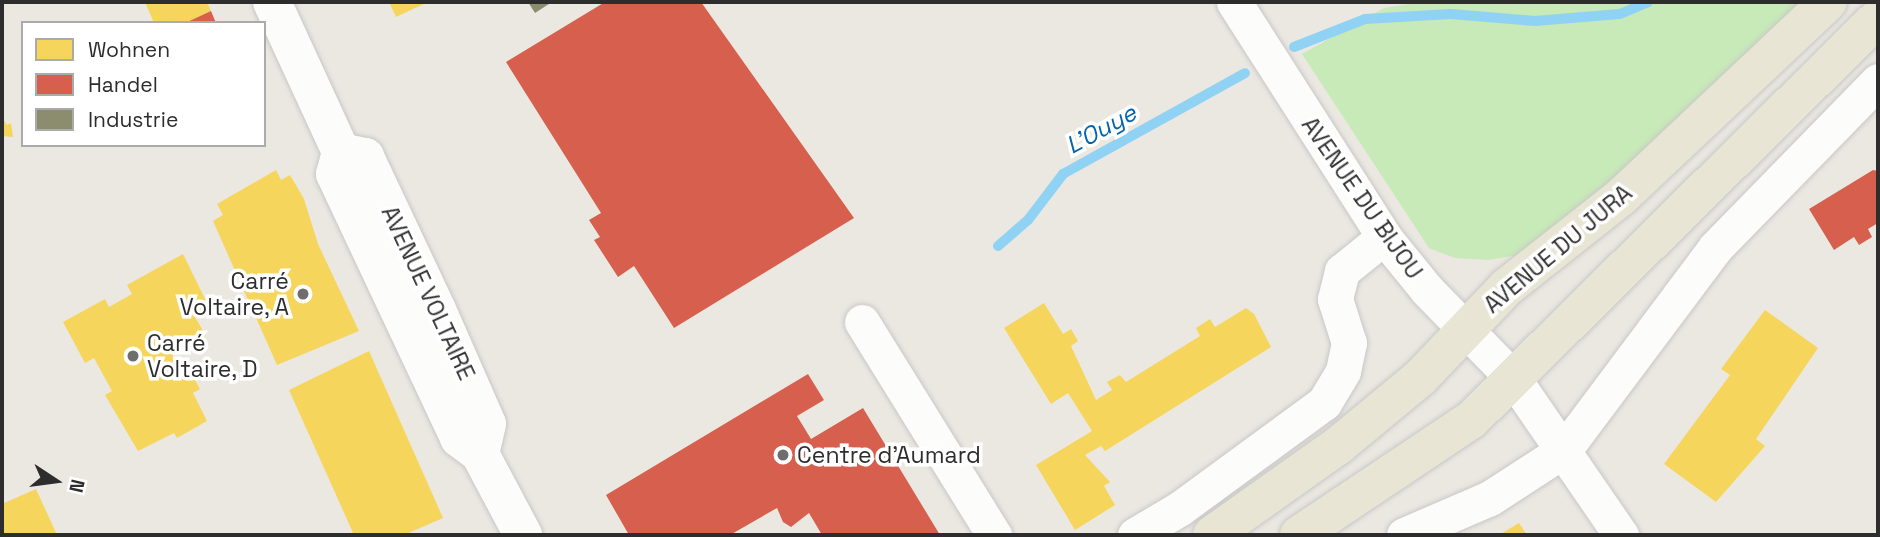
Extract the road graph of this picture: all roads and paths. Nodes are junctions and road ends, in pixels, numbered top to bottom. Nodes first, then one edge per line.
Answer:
1 (272, 2) edge
2 (1234, 2) edge
3 (1828, 2) edge
4 (1878, 18) edge
5 (1878, 81) edge
6 (1384, 237) junction
7 (862, 323) dead end
8 (1466, 330) junction
9 (1513, 378) junction
10 (1563, 450) junction
11 (523, 535) edge
12 (994, 535) edge
13 (1135, 535) edge
14 (1212, 535) edge
15 (1299, 535) edge
16 (1405, 535) edge
17 (1621, 535) edge

1 - 11 main road, AVENUE VOLTAIRE
2 - 6 street, AVENUE DU BIJOU
3 - 8 main road, AVENUE DU JURA
4 - 9 main road
5 - 10 street
6 - 8 street, AVENUE DU BIJOU
6 - 13 street
7 - 12 street
8 - 9 street, AVENUE DU BIJOU
8 - 14 main road, AVENUE DU JURA
9 - 10 street, AVENUE DU BIJOU
9 - 15 main road
10 - 16 street
10 - 17 street, AVENUE DU BIJOU

